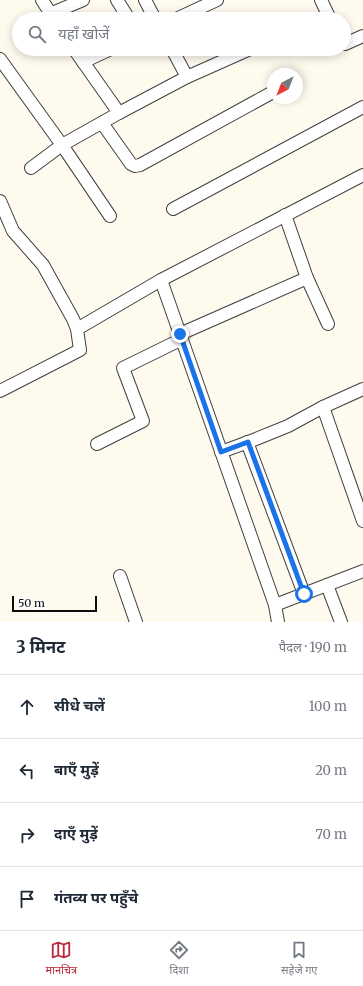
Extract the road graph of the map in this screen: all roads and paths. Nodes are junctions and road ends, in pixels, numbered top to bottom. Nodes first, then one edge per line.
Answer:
1 (42, 0) edge
2 (83, 0) edge
3 (117, 0) edge
4 (145, 0) edge
5 (217, 0) edge
6 (321, 0) edge
7 (50, 12) edge
8 (60, 12) edge
9 (125, 12) edge
10 (151, 12) edge
11 (191, 12) edge
12 (324, 12) edge
13 (363, 36) edge
14 (351, 41) edge
15 (79, 56) edge
16 (96, 56) edge
17 (176, 56) edge
18 (234, 56) edge
19 (0, 60) edge
20 (83, 62) junction
21 (187, 77) junction
22 (267, 95) edge
23 (363, 107) edge
24 (119, 113) junction
25 (102, 123) junction
26 (62, 145) junction
27 (31, 168) dead end
28 (363, 175) edge
29 (0, 201) edge
30 (173, 209) dead end
31 (285, 215) junction
32 (110, 216) dead end
33 (307, 278) junction
34 (161, 280) junction
35 (328, 324) dead end
36 (77, 329) junction
37 (181, 337) junction
38 (363, 389) edge
39 (0, 391) edge
40 (323, 407) junction
41 (248, 442) junction
42 (97, 444) dead end
43 (221, 452) junction
44 (363, 521) edge
45 (363, 571) edge
46 (120, 576) dead end
47 (326, 585) junction
48 (304, 594) junction
49 (275, 605) junction
50 (136, 622) edge
51 (278, 622) edge
52 (341, 622) edge

1 - 7 street
2 - 8 street
3 - 9 street
4 - 10 street
5 - 11 street
6 - 12 street
13 - 14 street
15 - 20 street
16 - 20 street
17 - 21 street
18 - 21 street
19 - 26 street
20 - 24 street
21 - 24 street
22 - 25 street
23 - 30 street
24 - 25 street
25 - 26 street
26 - 27 street
26 - 32 street
28 - 31 street
29 - 36 street
31 - 33 street
31 - 34 street
33 - 35 street
33 - 37 street
34 - 36 street
34 - 37 street
36 - 39 street
37 - 42 street
37 - 43 street
38 - 40 street
40 - 41 street
40 - 44 street
41 - 43 street
41 - 48 street
43 - 49 street
45 - 47 street
46 - 50 street
47 - 48 street
47 - 52 street
48 - 49 street
49 - 51 street

